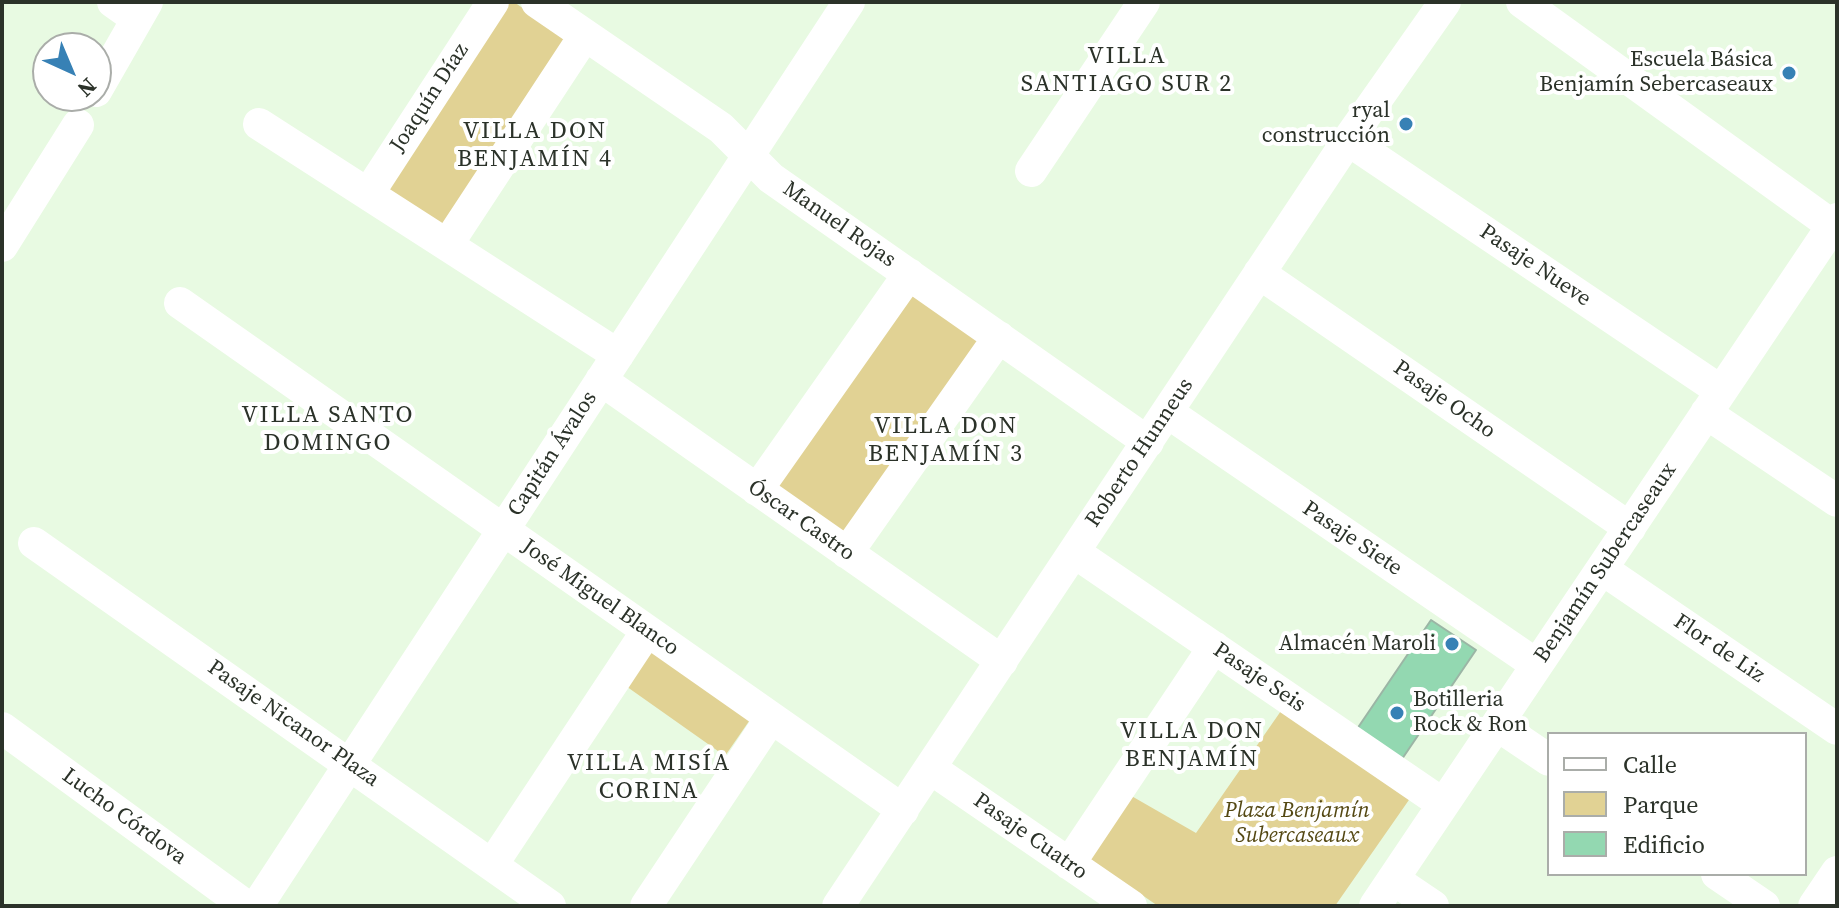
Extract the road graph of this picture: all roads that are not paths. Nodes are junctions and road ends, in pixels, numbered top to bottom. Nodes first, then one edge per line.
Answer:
1 (493, 2) edge
2 (537, 2) edge
3 (849, 2) edge
4 (1144, 2) edge
5 (1445, 2) edge
6 (1522, 2) edge
7 (133, 8) edge
8 (585, 35) junction
9 (112, 53) edge
10 (83, 112) edge
11 (259, 124) dead end
12 (1348, 140) junction
13 (750, 154) junction
14 (1031, 171) dead end
15 (368, 194) junction
16 (14, 200) edge
17 (1836, 224) edge
18 (447, 245) junction
19 (2, 246) edge
20 (1259, 273) junction
21 (909, 274) junction
22 (180, 303) dead end
23 (999, 337) junction
24 (610, 367) junction
25 (1714, 402) junction
26 (1167, 412) junction
27 (1148, 442) junction
28 (757, 490) junction
29 (1837, 501) edge
30 (1630, 528) junction
31 (503, 530) junction
32 (34, 543) dead end
33 (1074, 552) junction
34 (847, 553) junction
35 (1602, 569) junction
36 (647, 631) junction
37 (1214, 647) junction
38 (1002, 661) junction
39 (1537, 665) junction
40 (771, 718) junction
41 (1497, 725) junction
42 (2, 728) edge
43 (1837, 729) edge
44 (1547, 759) edge
45 (350, 764) junction
46 (930, 768) junction
47 (1443, 804) junction
48 (903, 810) junction
49 (1069, 864) junction
50 (492, 865) junction
51 (1837, 872) edge
52 (1720, 876) edge
53 (1393, 879) junction
54 (246, 906) edge
55 (257, 906) edge
56 (550, 906) edge
57 (646, 906) edge
58 (838, 906) edge
59 (1131, 906) edge
60 (1375, 906) edge
61 (1433, 906) edge
62 (1764, 906) edge
63 (1814, 906) edge

1 - 15 street, Joaquín Díaz
2 - 8 street, Manuel Rojas
3 - 13 street, Capitán Ávalos
4 - 14 street
5 - 12 street, Roberto Hunneus
6 - 17 street
7 - 9 street
8 - 13 street, Manuel Rojas
8 - 18 street
10 - 16 street
11 - 15 street, Óscar Castro
12 - 20 street, Roberto Hunneus
12 - 25 street, Pasaje Nueve
13 - 21 street, Manuel Rojas
13 - 24 street, Capitán Ávalos
15 - 18 street, Óscar Castro
16 - 19 street
17 - 25 street, Benjamín Subercaseaux
18 - 24 street, Óscar Castro
20 - 26 street, Roberto Hunneus
20 - 30 street, Pasaje Ocho
21 - 23 street, Manuel Rojas
21 - 28 street
22 - 31 street, José Miguel Blanco
23 - 27 street, Manuel Rojas
23 - 34 street
24 - 28 street, Óscar Castro
24 - 31 street, Capitán Ávalos
25 - 29 street, Pasaje Nueve
25 - 30 street, Benjamín Subercaseaux
26 - 27 street, Roberto Hunneus
26 - 39 street, Pasaje Siete
27 - 33 street, Roberto Hunneus
28 - 34 street, Óscar Castro
30 - 35 street, Benjamín Subercaseaux
31 - 36 street, José Miguel Blanco
31 - 45 street, Capitán Ávalos
32 - 45 street, Pasaje Nicanor Plaza
33 - 37 street, Pasaje Seis
33 - 38 street, Roberto Hunneus
34 - 38 street, Óscar Castro
35 - 39 street, Benjamín Subercaseaux
35 - 43 street, Flor de Liz
36 - 40 street, José Miguel Blanco
36 - 50 street
37 - 47 street, Pasaje Seis
37 - 49 street
38 - 46 street, Roberto Hunneus
39 - 41 street, Benjamín Subercaseaux
40 - 48 street, José Miguel Blanco
40 - 57 street
41 - 44 street
41 - 47 street, Benjamín Subercaseaux
42 - 54 street, Lucho Córdova
45 - 50 street, Pasaje Nicanor Plaza
45 - 55 street, Capitán Ávalos
46 - 48 street, Roberto Hunneus
46 - 49 street, Pasaje Cuatro
47 - 53 street, Benjamín Subercaseaux
48 - 58 street, Roberto Hunneus
49 - 59 street, Pasaje Cuatro
50 - 56 street, Pasaje Nicanor Plaza
51 - 63 street
52 - 62 street
53 - 60 street, Benjamín Subercaseaux
53 - 61 street

